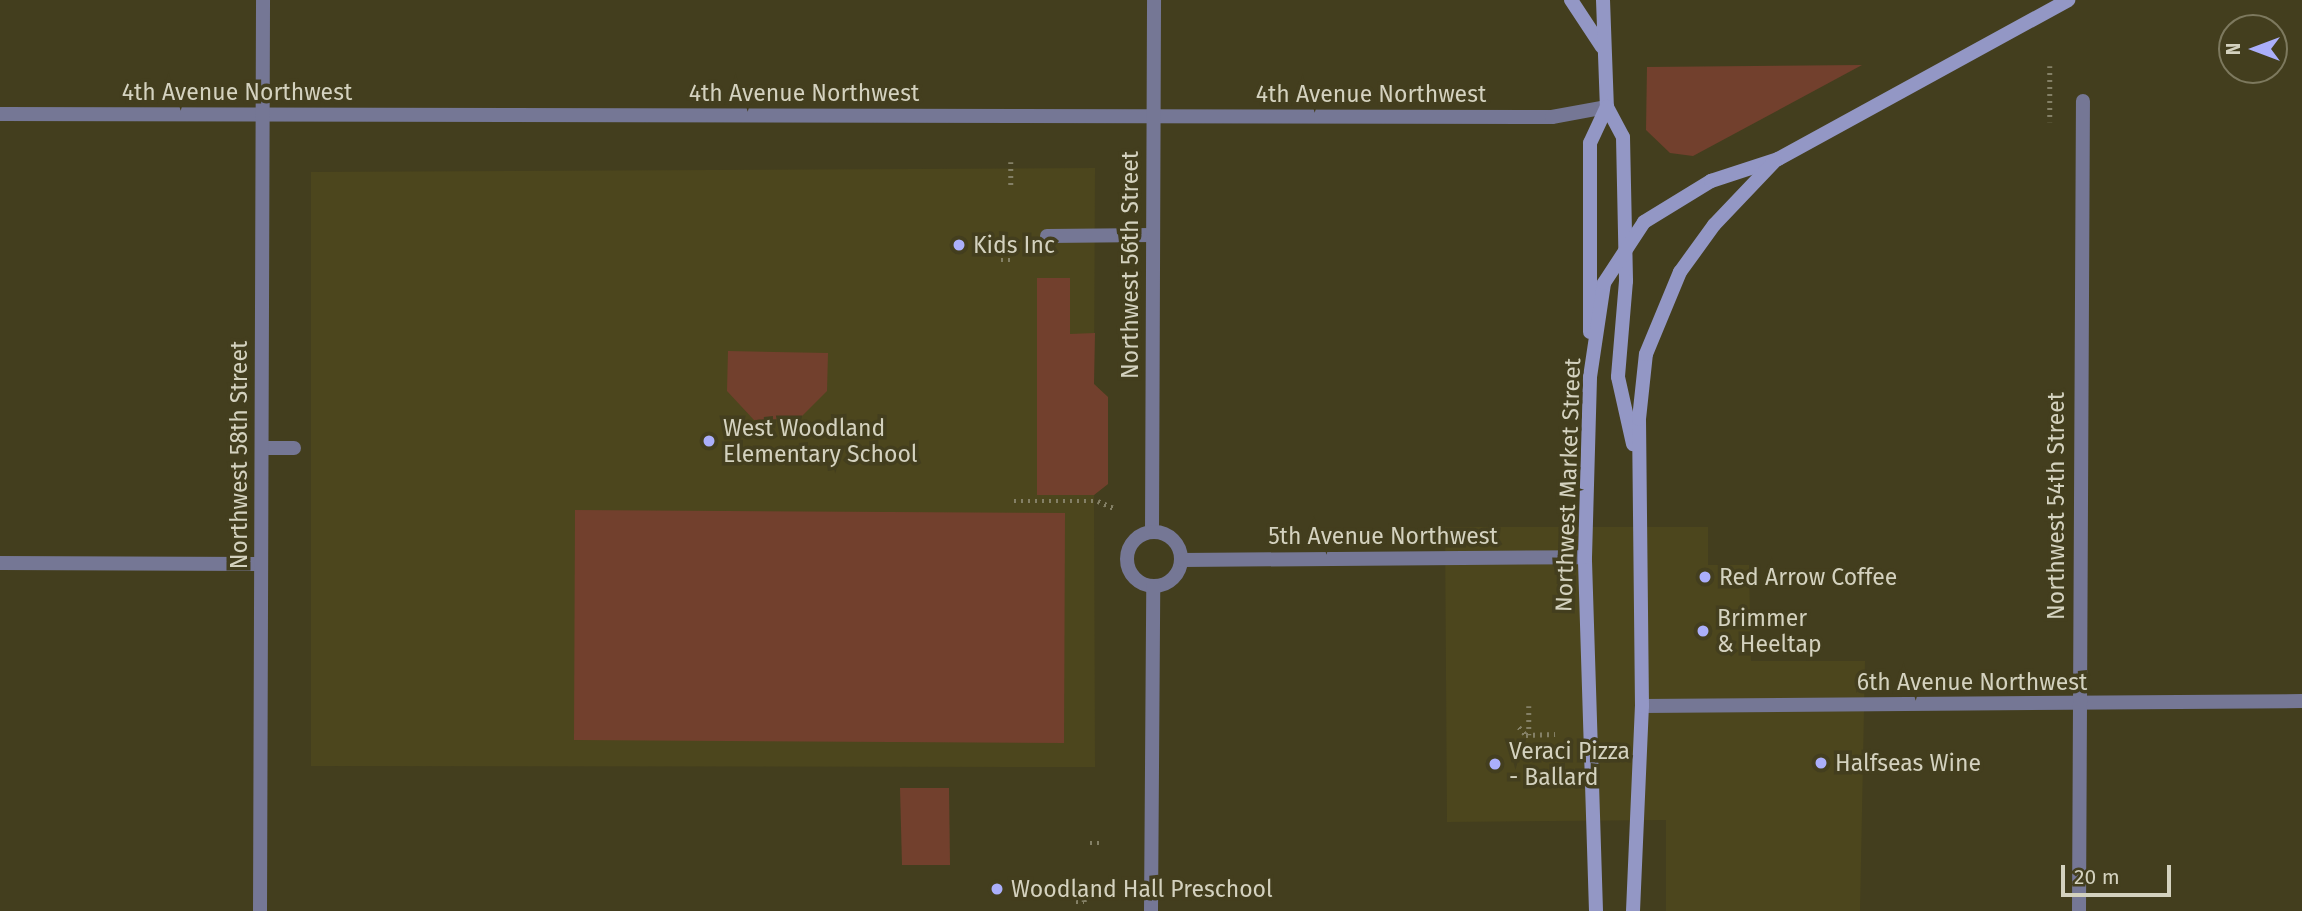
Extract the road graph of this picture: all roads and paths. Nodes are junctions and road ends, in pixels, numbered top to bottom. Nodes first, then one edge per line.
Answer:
1 (263, 0) edge
2 (1154, 0) edge
3 (1571, 0) edge
4 (1603, 0) edge
5 (2068, 0) edge
6 (1603, 48) junction
7 (2050, 66) dead end
8 (2083, 101) dead end
9 (1607, 107) junction
10 (0, 114) edge
11 (263, 115) junction
12 (1153, 116) junction
13 (2050, 122) dead end
14 (1778, 159) junction
15 (1011, 162) dead end
16 (1011, 186) dead end
17 (1153, 235) junction
18 (1046, 236) dead end
19 (1626, 250) junction
20 (1001, 260) dead end
21 (1011, 260) dead end
22 (1590, 377) junction
23 (262, 448) junction
24 (294, 448) dead end
25 (1639, 467) junction
26 (1014, 500) dead end
27 (1116, 509) dead end
28 (1152, 531) junction
29 (1585, 557) junction
30 (1182, 560) junction
31 (0, 563) edge
32 (261, 564) junction
33 (1153, 586) junction
34 (2302, 701) edge
35 (2077, 704) junction
36 (1529, 706) dead end
37 (1642, 706) junction
38 (1519, 727) dead end
39 (1529, 734) junction
40 (1555, 734) dead end
41 (1090, 844) dead end
42 (1103, 844) dead end
43 (1084, 893) dead end
44 (1076, 902) dead end
45 (260, 911) edge
46 (1151, 911) edge
47 (1596, 911) edge
48 (1633, 911) edge
49 (2079, 911) edge

1 - 11 street, Northwest 58th Street
2 - 12 street, Northwest 56th Street
3 - 6 main road
4 - 6 main road
5 - 14 main road, Northwest Market Street
6 - 9 main road
7 - 13 path
8 - 35 street, Northwest 54th Street
9 - 12 street, 4th Avenue Northwest
9 - 19 main road
9 - 22 main road
10 - 11 street, 4th Avenue Northwest
11 - 12 street, 4th Avenue Northwest
11 - 23 street, Northwest 58th Street
12 - 17 street, Northwest 56th Street
14 - 19 main road, Northwest Market Street
14 - 25 main road, Northwest Market Street
15 - 16 path
17 - 18 street
17 - 28 street, Northwest 56th Street
19 - 22 main road, Northwest Market Street
19 - 25 main road
20 - 21 path
22 - 29 main road, Northwest Market Street
23 - 24 street
23 - 32 street, Northwest 58th Street
25 - 37 main road, Northwest Market Street
26 - 27 path
28 - 30 street
28 - 33 street
29 - 30 street, 5th Avenue Northwest
29 - 47 main road, Northwest Market Street
30 - 33 street
31 - 32 street
32 - 45 street, Northwest 58th Street
33 - 46 street
34 - 35 street, 6th Avenue Northwest
35 - 37 street, 6th Avenue Northwest
35 - 49 street, Northwest 54th Street
36 - 39 path
37 - 48 main road, Northwest Market Street
38 - 39 path
39 - 40 path
41 - 42 path
43 - 44 path

